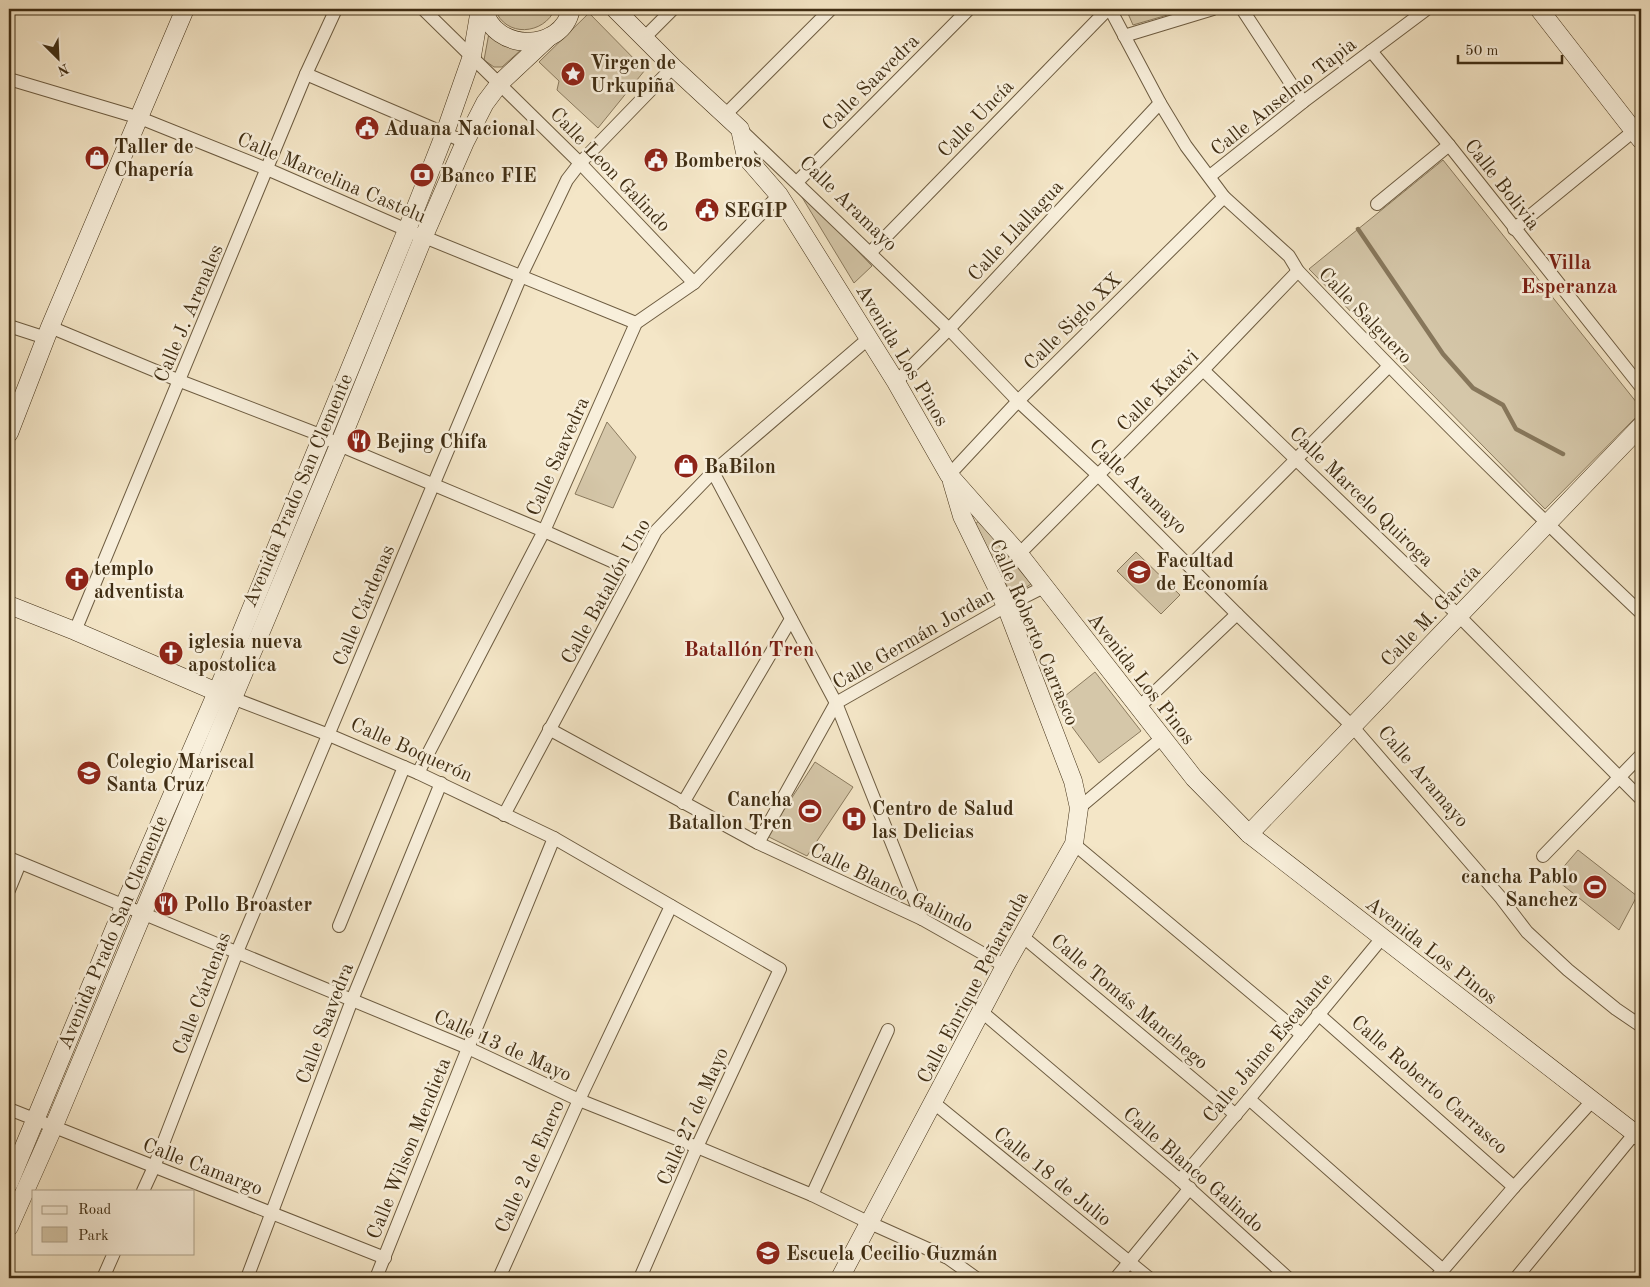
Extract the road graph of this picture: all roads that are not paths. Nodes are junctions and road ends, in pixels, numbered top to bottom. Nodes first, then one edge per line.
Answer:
1 (184, 9) edge
2 (336, 9) edge
3 (423, 9) edge
4 (482, 9) edge
5 (571, 9) edge
6 (615, 9) edge
7 (673, 9) edge
8 (831, 9) edge
9 (969, 9) edge
10 (1109, 9) edge
11 (1213, 9) edge
12 (1244, 9) edge
13 (1428, 9) edge
14 (1539, 9) edge
15 (1124, 36) junction
16 (549, 37) junction
17 (644, 38) junction
18 (1371, 51) junction
19 (472, 56) junction
20 (673, 67) junction
21 (306, 74) junction
22 (10, 83) edge
23 (500, 83) junction
24 (1303, 102) junction
25 (1160, 103) junction
26 (726, 115) junction
27 (140, 118) junction
28 (740, 129) junction
29 (1639, 132) edge
30 (445, 133) junction
31 (465, 142) junction
32 (1449, 145) junction
33 (580, 163) junction
34 (268, 169) junction
35 (1210, 176) junction
36 (797, 182) junction
37 (779, 195) junction
38 (1224, 197) junction
39 (1377, 204) dead end
40 (1514, 229) junction
41 (407, 230) junction
42 (424, 236) junction
43 (870, 253) junction
44 (1298, 271) junction
45 (521, 276) junction
46 (694, 283) junction
47 (636, 323) junction
48 (9, 326) edge
49 (949, 329) junction
50 (48, 333) junction
51 (869, 338) junction
52 (1389, 366) junction
53 (1204, 370) junction
54 (180, 381) junction
55 (896, 382) junction
56 (1641, 387) edge
57 (1018, 401) junction
58 (1641, 426) edge
59 (9, 433) edge
60 (323, 436) junction
61 (339, 445) junction
62 (1297, 459) junction
63 (712, 472) junction
64 (949, 474) junction
65 (1098, 475) junction
66 (434, 485) junction
67 (1547, 525) junction
68 (544, 531) junction
69 (1019, 554) junction
70 (1190, 566) junction
71 (634, 571) junction
72 (1044, 587) junction
73 (9, 605) edge
74 (1006, 606) junction
75 (1641, 613) edge
76 (1237, 614) junction
77 (1458, 616) junction
78 (791, 619) junction
79 (75, 632) junction
80 (225, 696) junction
81 (836, 703) junction
82 (1138, 708) junction
83 (1352, 726) junction
84 (550, 729) junction
85 (329, 735) junction
86 (1162, 738) junction
87 (1641, 755) edge
88 (404, 766) junction
89 (418, 772) junction
90 (1619, 778) junction
91 (441, 783) junction
92 (1641, 799) edge
93 (683, 803) junction
94 (1079, 808) junction
95 (504, 815) junction
96 (1249, 834) junction
97 (554, 838) junction
98 (758, 842) junction
99 (1074, 844) junction
100 (1543, 856) dead end
101 (15, 860) edge
102 (9, 890) edge
103 (124, 906) junction
104 (671, 906) junction
105 (142, 914) junction
106 (922, 919) junction
107 (340, 926) dead end
108 (1022, 936) junction
109 (1382, 938) junction
110 (237, 952) junction
111 (1005, 966) junction
112 (780, 969) joint
113 (352, 1000) junction
114 (982, 1012) junction
115 (1318, 1014) junction
116 (1641, 1026) edge
117 (888, 1030) dead end
118 (1302, 1035) junction
119 (468, 1048) junction
120 (1249, 1099) junction
121 (579, 1100) junction
122 (1592, 1101) junction
123 (934, 1103) junction
124 (9, 1109) edge
125 (1236, 1115) junction
126 (36, 1119) junction
127 (53, 1128) junction
128 (1638, 1136) edge
129 (697, 1147) junction
130 (154, 1167) junction
131 (9, 1183) edge
132 (1185, 1184) junction
133 (1514, 1187) junction
134 (143, 1190) edge
135 (812, 1195) junction
136 (272, 1212) junction
137 (870, 1223) junction
138 (9, 1227) edge
139 (114, 1254) edge
140 (385, 1258) junction
141 (1130, 1262) junction
142 (1440, 1274) edge
143 (103, 1278) edge
144 (246, 1278) edge
145 (376, 1278) edge
146 (499, 1278) edge
147 (640, 1278) edge
148 (840, 1278) edge
149 (976, 1278) edge
150 (1116, 1278) edge
151 (1149, 1278) edge
152 (1288, 1278) edge
153 (1516, 1278) edge

1 - 27 main road
2 - 21 street, Calle J. Arenales
3 - 19 street, Calle Leon Galindo
4 - 16 main road
4 - 19 main road, Avenida Prado San Clemente
5 - 16 main road, Avenida Prado San Clemente
6 - 17 main road, Calle Aramayo
7 - 17 street
8 - 26 street
9 - 36 street, Calle Saavedra
10 - 15 street, Calle Salguero
10 - 43 street, Calle Uncía
11 - 15 street
12 - 24 street
13 - 18 street, Calle Anselmo Tapia
14 - 29 main road
15 - 25 street, Calle Salguero
16 - 23 main road, Avenida Prado San Clemente
17 - 20 main road, Calle Aramayo
18 - 24 street, Calle Anselmo Tapia
18 - 32 street, Calle Bolivia
19 - 23 street, Calle Leon Galindo
19 - 30 main road, Avenida Prado San Clemente
20 - 26 main road, Calle Aramayo
20 - 33 street, Calle Cárdenas
21 - 30 street
21 - 34 street, Calle J. Arenales
22 - 27 street, Calle Marcelina Castelu
23 - 31 main road, Avenida Prado San Clemente
23 - 33 street, Calle Leon Galindo
24 - 35 street, Calle Anselmo Tapia
25 - 35 street, Calle Salguero
25 - 49 street, Calle Llallagua
26 - 28 main road, Calle Aramayo
27 - 34 street, Calle Marcelina Castelu
27 - 50 main road
28 - 36 street, Calle Aramayo
28 - 37 main road, Avenida Los Pinos
29 - 40 street
30 - 31 street
30 - 41 main road, Avenida Prado San Clemente
31 - 42 main road, Avenida Prado San Clemente
32 - 39 street
32 - 40 street, Calle Bolivia
33 - 45 street, Calle Cárdenas
33 - 46 street, Calle Leon Galindo
34 - 41 street, Calle Marcelina Castelu
34 - 54 street, Calle J. Arenales
35 - 38 street, Calle Salguero
36 - 43 street, Calle Aramayo
37 - 46 street
37 - 51 main road, Avenida Los Pinos
38 - 44 street, Calle Salguero
38 - 57 street, Calle Siglo XX
40 - 56 street, Calle Bolivia
41 - 42 street, Calle Marcelina Castelu
41 - 60 main road, Avenida Prado San Clemente
42 - 45 street, Calle Marcelina Castelu
42 - 61 main road, Avenida Prado San Clemente
43 - 49 street, Calle Aramayo
44 - 52 street, Calle Salguero
44 - 53 street, Calle Katavi
45 - 47 street, Calle Marcelina Castelu
45 - 66 street, Calle Cárdenas
46 - 47 street
47 - 68 street, Calle Saavedra
48 - 50 street
49 - 55 street, Calle Llallagua
49 - 57 street, Calle Aramayo
50 - 54 street
50 - 59 main road
51 - 55 main road, Avenida Los Pinos
51 - 63 street, Calle Batallón Uno
52 - 62 street
52 - 67 street, Calle Salguero
53 - 62 street, Calle Marcelo Quiroga
53 - 65 street, Calle Katavi
54 - 60 street
54 - 79 street, Calle J. Arenales
55 - 64 main road, Avenida Los Pinos
57 - 64 street, Calle Siglo XX
57 - 65 street, Calle Aramayo
58 - 67 main road, Calle M. García
60 - 61 street
60 - 80 main road, Avenida Prado San Clemente
61 - 66 street
61 - 80 main road, Avenida Prado San Clemente
62 - 70 street
62 - 77 street, Calle Marcelo Quiroga
63 - 71 street, Calle Batallón Uno
63 - 78 street
64 - 69 main road, Avenida Los Pinos
64 - 74 main road, Calle Roberto Carrasco
65 - 69 street, Calle Katavi
65 - 70 street, Calle Aramayo
66 - 68 street
66 - 85 street, Calle Cárdenas
67 - 75 street, Calle Salguero
67 - 77 main road, Calle M. García
68 - 71 street
68 - 89 street, Calle Saavedra
69 - 72 main road, Avenida Los Pinos
70 - 76 street, Calle Aramayo
71 - 84 street, Calle Batallón Uno
72 - 74 street, Calle Germán Jordan
72 - 82 main road, Avenida Los Pinos
73 - 79 main road, Calle Boquerón
74 - 81 street, Calle Germán Jordan
74 - 94 main road, Calle Roberto Carrasco
76 - 82 street
76 - 83 street, Calle Aramayo
77 - 83 main road, Calle M. García
77 - 90 street, Calle Marcelo Quiroga
78 - 81 street
78 - 93 street
79 - 80 main road, Calle Boquerón
80 - 85 street, Calle Boquerón
80 - 103 main road, Avenida Prado San Clemente
80 - 105 main road, Avenida Prado San Clemente
81 - 98 street, Calle Germán Jordan
81 - 106 street
82 - 86 main road, Avenida Los Pinos
83 - 96 main road, Calle M. García
83 - 116 street, Calle Aramayo
84 - 93 street, Calle Blanco Galindo
84 - 95 street, Calle Batallón Uno
85 - 88 street, Calle Boquerón
85 - 110 street, Calle Cárdenas
86 - 94 street
86 - 96 main road, Avenida Los Pinos
87 - 90 street
88 - 89 street, Calle Boquerón
88 - 107 street
89 - 91 street, Calle Boquerón
90 - 92 street, Calle Marcelo Quiroga
90 - 100 street
91 - 95 street, Calle Boquerón
91 - 113 street, Calle Saavedra
93 - 98 street, Calle Blanco Galindo
94 - 99 main road, Calle Enrique Peñaranda
95 - 97 street, Calle Boquerón
96 - 109 main road, Avenida Los Pinos
97 - 104 street, Calle Boquerón
97 - 119 street, Calle Wilson Mendieta
98 - 106 street, Calle Blanco Galindo
99 - 108 main road, Calle Enrique Peñaranda
99 - 118 street
101 - 102 street
101 - 103 street, Calle 13 de Mayo
103 - 105 street, Calle 13 de Mayo
103 - 126 main road, Avenida Prado San Clemente
104 - 112 street, Calle Boquerón
104 - 121 street, Calle 2 de Enero
105 - 110 street, Calle 13 de Mayo
105 - 127 main road, Avenida Prado San Clemente
106 - 111 street, Calle Blanco Galindo
108 - 111 main road, Calle Enrique Peñaranda
108 - 125 street, Calle Tomás Manchego
109 - 115 street, Calle Jaime Escalante
109 - 122 main road, Avenida Los Pinos
110 - 113 street, Calle 13 de Mayo
110 - 130 street, Calle Cárdenas
111 - 114 main road, Calle Enrique Peñaranda
112 - 129 street, Calle 27 de Mayo
113 - 119 street, Calle 13 de Mayo
113 - 136 street, Calle Saavedra
114 - 123 main road, Calle Enrique Peñaranda
114 - 132 street, Calle Blanco Galindo
115 - 118 street, Calle Jaime Escalante
115 - 133 street, Calle Roberto Carrasco
117 - 135 street
118 - 120 street, Calle Jaime Escalante
119 - 121 street, Calle 13 de Mayo
119 - 140 street, Calle Wilson Mendieta
120 - 125 street, Calle Jaime Escalante
120 - 142 street
121 - 129 street, Calle 13 de Mayo
121 - 146 street, Calle 2 de Enero
122 - 128 main road, Avenida Los Pinos
122 - 133 street
123 - 137 main road, Calle Enrique Peñaranda
123 - 141 street, Calle 18 de Julio
124 - 126 street, Calle Camargo
125 - 132 street, Calle Jaime Escalante
126 - 127 street, Calle Camargo
126 - 131 main road, Avenida Prado San Clemente
127 - 130 street, Calle Camargo
127 - 138 main road, Avenida Prado San Clemente
128 - 153 street
129 - 135 street, Calle 13 de Mayo
129 - 147 street, Calle 27 de Mayo
130 - 134 street, Calle Cárdenas
130 - 136 street, Calle Camargo
132 - 141 street, Calle Jaime Escalante
132 - 152 street, Calle Blanco Galindo
133 - 142 street
135 - 137 street, Calle 13 de Mayo
136 - 140 street, Calle Camargo
136 - 144 street, Calle Saavedra
137 - 148 main road, Calle Enrique Peñaranda
137 - 149 street, Calle 13 de Mayo
139 - 143 street
140 - 145 street, Calle Wilson Mendieta
141 - 150 street, Calle Jaime Escalante
141 - 151 street, Calle 18 de Julio

